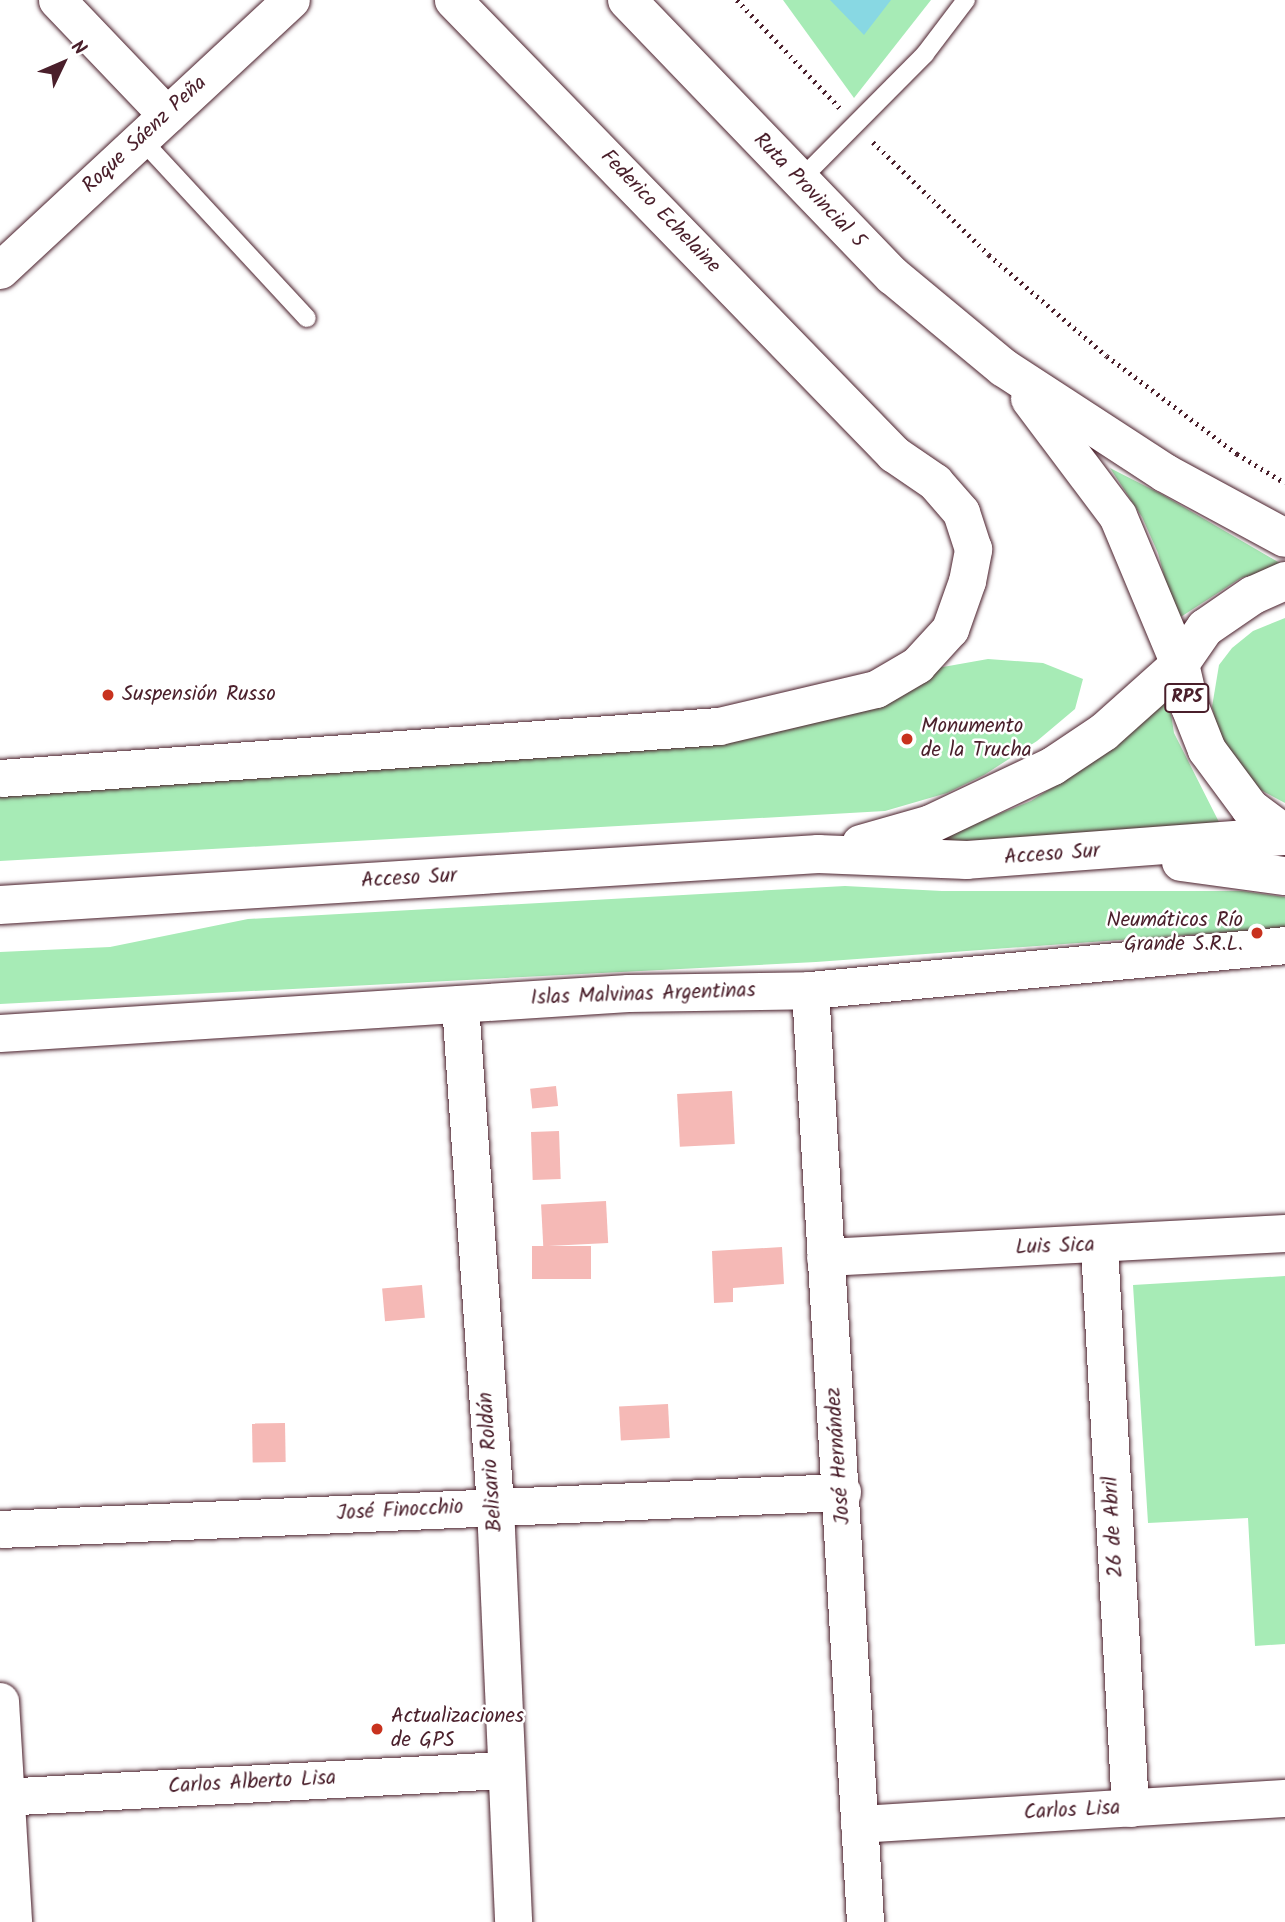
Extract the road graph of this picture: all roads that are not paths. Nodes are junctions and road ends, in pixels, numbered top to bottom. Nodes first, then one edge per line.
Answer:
1 (57, 0) edge
2 (290, 0) edge
3 (453, 0) edge
4 (627, 0) edge
5 (967, 0) edge
6 (154, 127) junction
7 (799, 181) junction
8 (0, 270) edge
9 (307, 318) dead end
10 (1004, 368) junction
11 (1285, 538) edge
12 (1285, 581) edge
13 (1180, 664) junction
14 (0, 778) edge
15 (1285, 835) edge
16 (1091, 853) junction
17 (818, 854) junction
18 (1285, 876) edge
19 (0, 905) edge
20 (1285, 945) edge
21 (810, 990) junction
22 (460, 1003) junction
23 (0, 1033) edge
24 (1285, 1233) edge
25 (1099, 1246) junction
26 (825, 1256) junction
27 (842, 1492) junction
28 (495, 1506) junction
29 (0, 1529) edge
30 (0, 1701) edge
31 (504, 1770) junction
32 (3, 1797) edge
33 (1285, 1798) edge
34 (1130, 1808) junction
35 (859, 1824) junction
36 (13, 1922) edge
37 (513, 1922) edge
38 (864, 1922) edge

1 - 6 street
2 - 6 street, Roque Sáenz Peña
3 - 14 street, Federico Echelaine
4 - 7 main road, Ruta Provincial 5 / RP5
5 - 7 lane
6 - 8 street, Roque Sáenz Peña
6 - 9 lane
7 - 10 main road, Ruta Provincial 5 / RP5
10 - 11 main road, Ruta Provincial 5 / RP5
10 - 13 main road, Ruta Provincial 5 / RP5
12 - 13 main road, RP5
13 - 15 main road, RP5
13 - 17 main road, Acceso Sur
15 - 16 main road, Acceso Sur
16 - 17 main road, Acceso Sur
16 - 18 main road
17 - 19 main road, Acceso Sur
20 - 21 street, Islas Malvinas Argentinas
21 - 22 street, Islas Malvinas Argentinas
21 - 26 street, José Hernández
22 - 23 street, Islas Malvinas Argentinas
22 - 28 street, Belisario Roldán
24 - 25 street, Luis Sica
25 - 26 street, Luis Sica
25 - 34 street, 26 de Abril
26 - 27 street, José Hernández
27 - 28 street, José Finocchio
27 - 35 street, José Hernández
28 - 29 street, José Finocchio
28 - 31 street, Belisario Roldán
30 - 32 street
31 - 32 street, Carlos Alberto Lisa
31 - 37 street, Belisario Roldán
32 - 36 street
33 - 34 street, Carlos Lisa
34 - 35 street, Carlos Lisa
35 - 38 street, José Hernández

